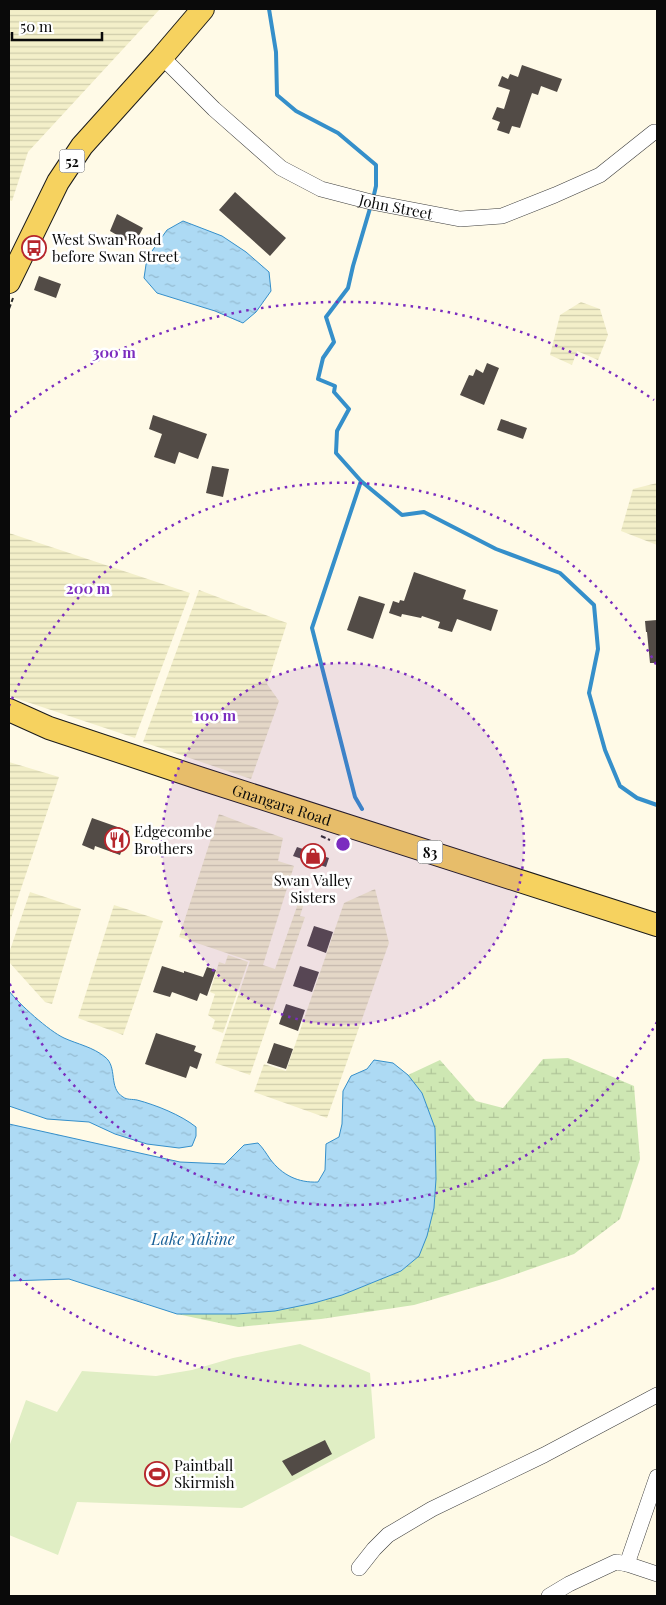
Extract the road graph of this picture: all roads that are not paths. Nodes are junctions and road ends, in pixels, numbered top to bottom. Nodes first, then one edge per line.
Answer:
1 (203, 9) edge
2 (162, 57) junction
3 (657, 132) edge
4 (13, 287) edge
5 (9, 710) edge
6 (9, 718) edge
7 (49, 728) junction
8 (657, 925) edge
9 (657, 1395) edge
10 (657, 1477) edge
11 (627, 1564) junction
12 (359, 1568) dead end
13 (657, 1574) edge
14 (549, 1596) edge

1 - 2 main road, 52
2 - 3 street, John Street
2 - 4 main road, 52
5 - 7 main road, Gnangara Road / 83
6 - 7 main road, Gnangara Road / 83
7 - 8 main road, Gnangara Road / 83
9 - 12 street
10 - 11 street
11 - 13 street
11 - 14 street

